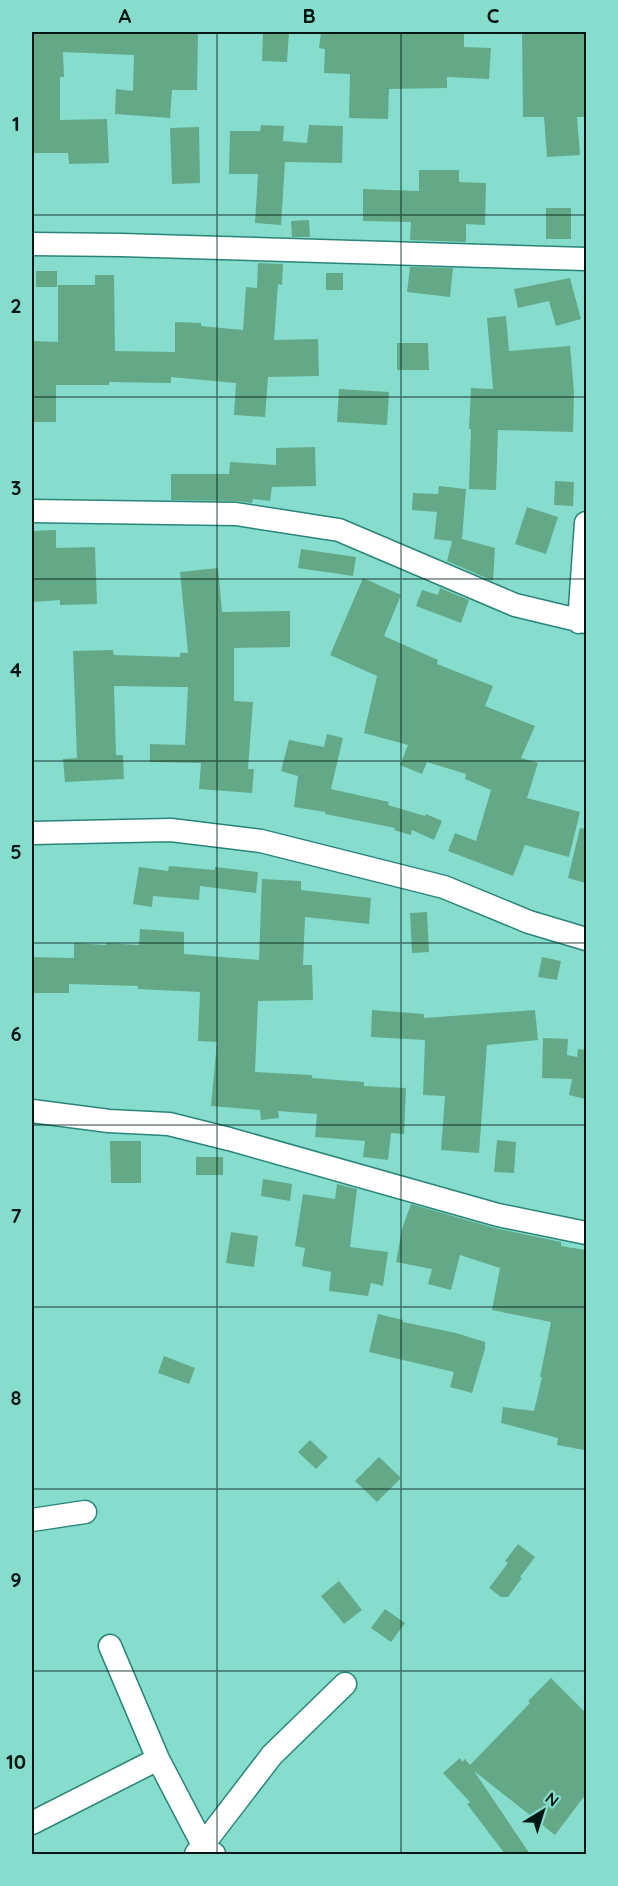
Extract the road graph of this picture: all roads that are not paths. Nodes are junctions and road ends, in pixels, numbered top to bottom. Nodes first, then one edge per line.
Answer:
1 (32, 244) edge
2 (586, 259) edge
3 (32, 511) edge
4 (586, 523) edge
5 (583, 622) edge
6 (32, 833) edge
7 (586, 939) edge
8 (32, 1111) edge
9 (586, 1233) edge
10 (85, 1512) dead end
11 (32, 1520) edge
12 (110, 1646) dead end
13 (345, 1684) dead end
14 (158, 1759) junction
15 (32, 1823) edge
16 (205, 1852) edge

1 - 2 street
3 - 5 street
4 - 5 street
6 - 7 street
8 - 9 street
10 - 11 street
12 - 14 street
13 - 16 street
14 - 15 street
14 - 16 street

